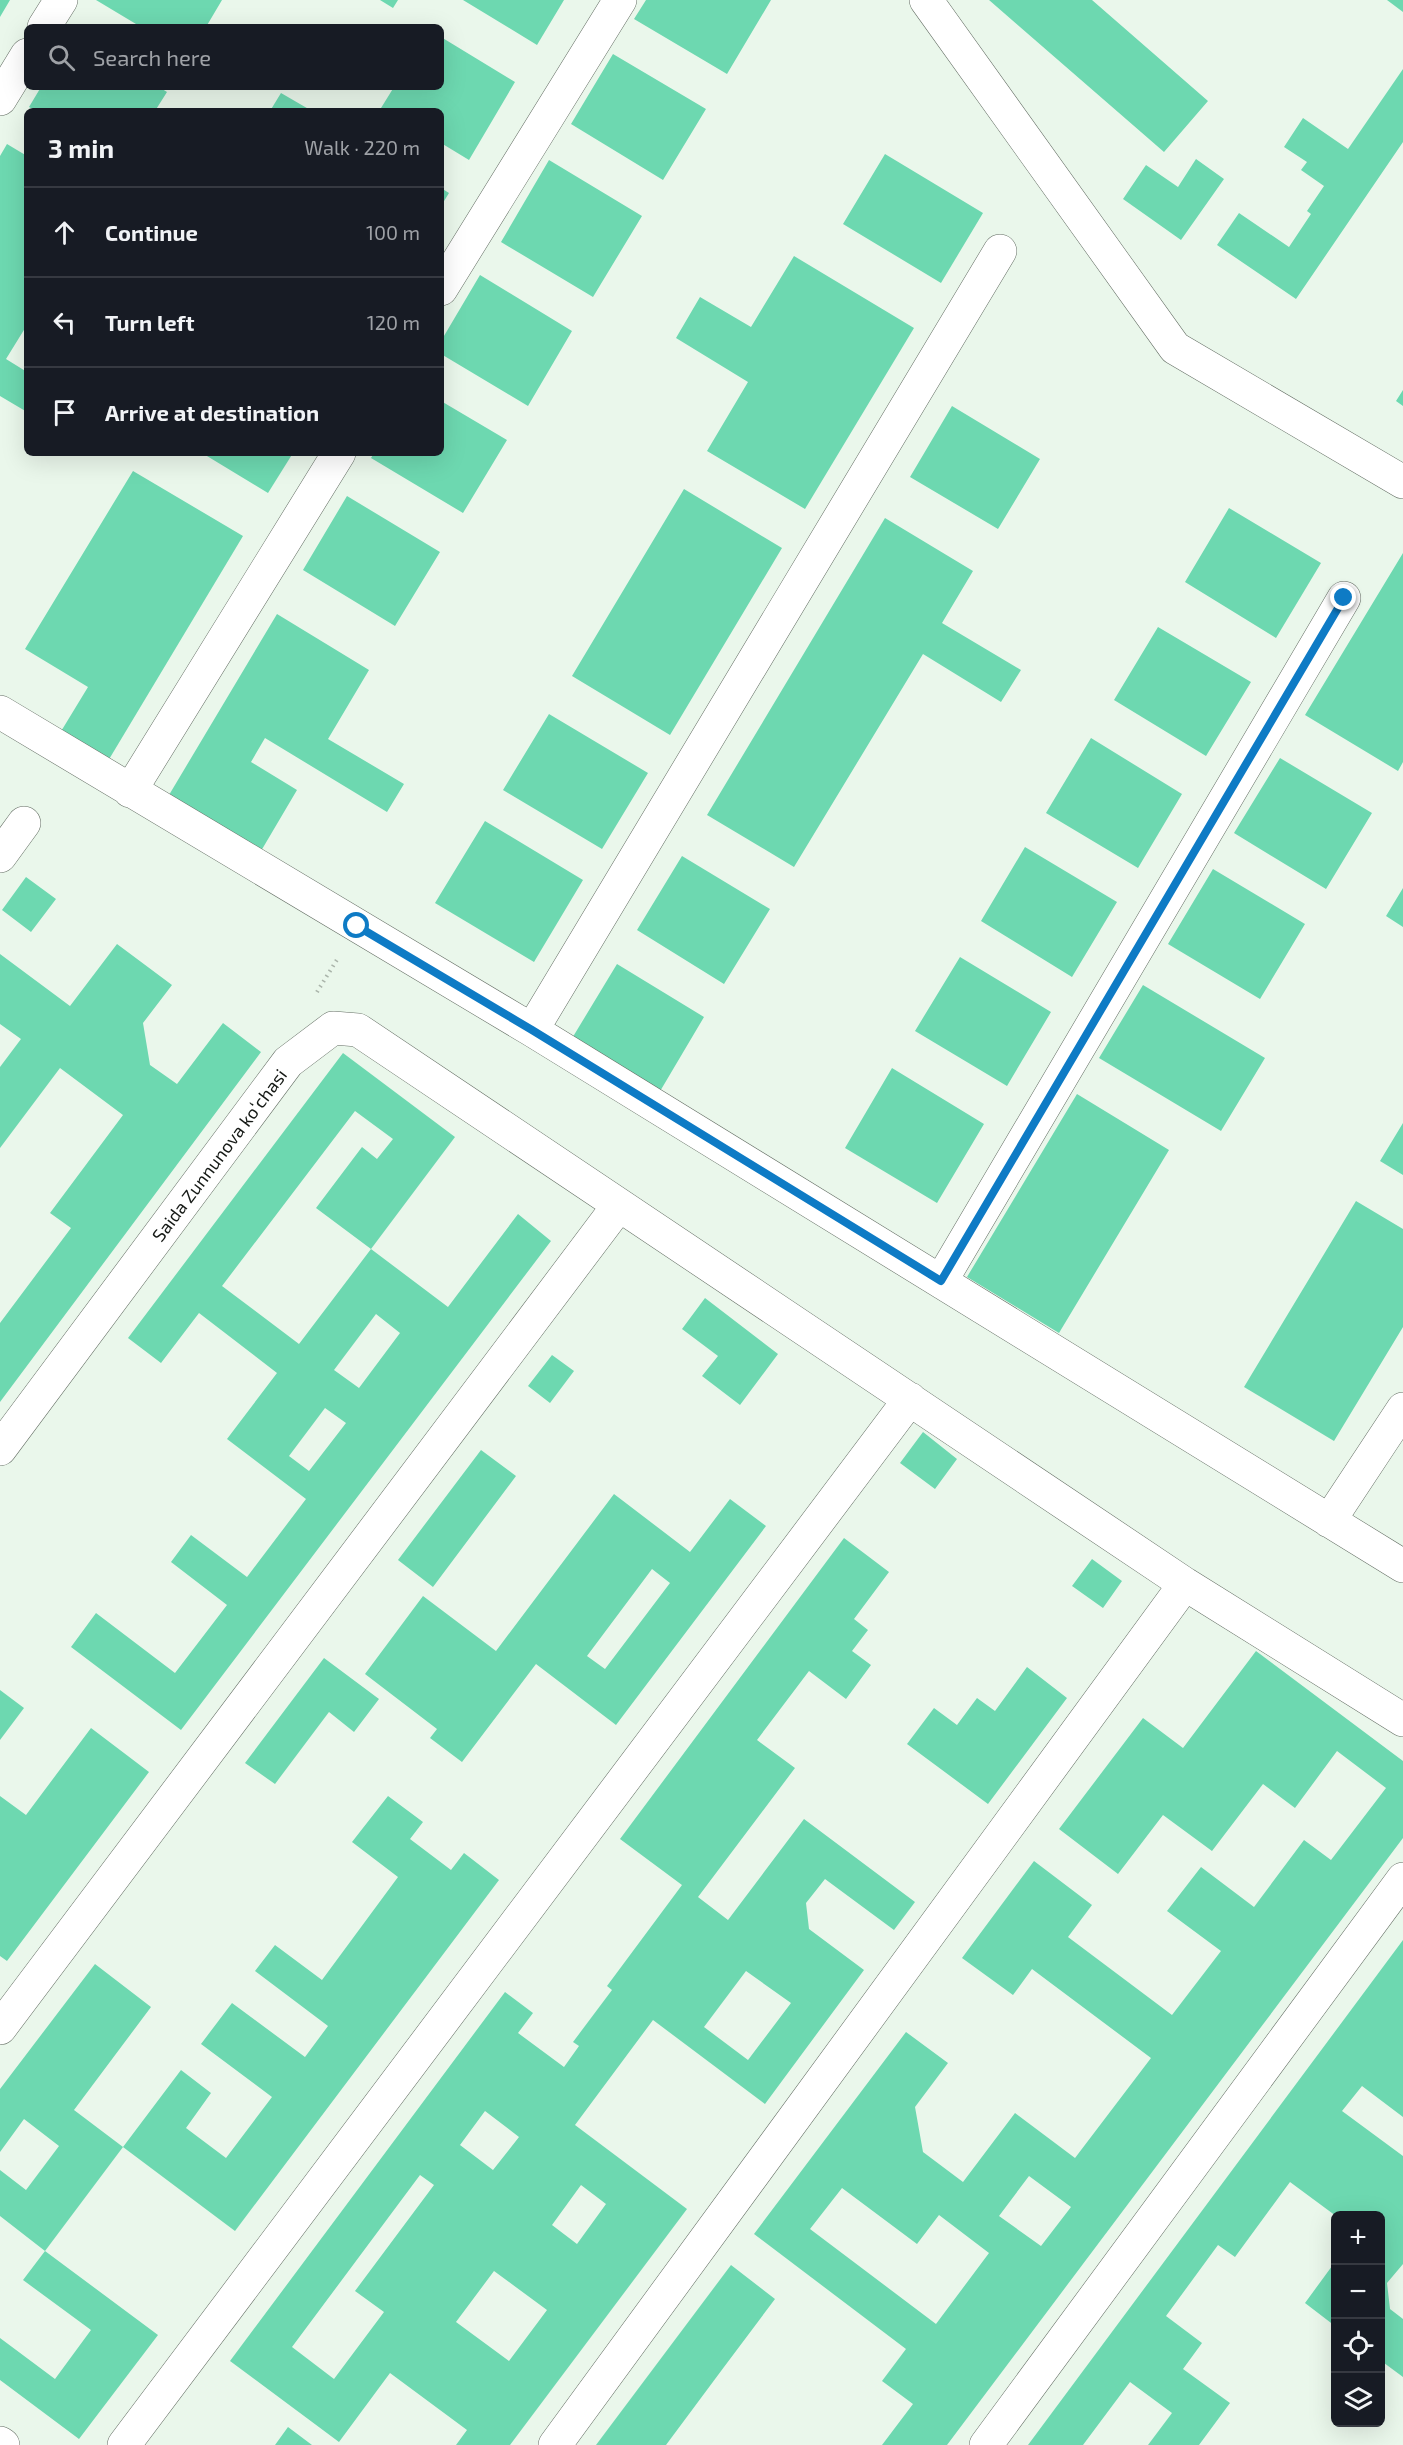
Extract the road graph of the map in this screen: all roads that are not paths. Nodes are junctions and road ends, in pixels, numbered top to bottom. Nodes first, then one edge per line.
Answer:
1 (61, 0) edge
2 (620, 0) edge
3 (926, 0) edge
4 (46, 24) edge
5 (24, 60) edge
6 (0, 99) edge
7 (999, 250) dead end
8 (444, 284) edge
9 (337, 456) edge
10 (1403, 482) edge
11 (1344, 598) dead end
12 (12, 720) edge
13 (130, 791) junction
14 (24, 823) dead end
15 (0, 856) edge
16 (532, 1030) junction
17 (619, 1205) junction
18 (941, 1281) junction
19 (910, 1399) junction
20 (1403, 1409) edge
21 (0, 1449) edge
22 (1329, 1521) junction
23 (1403, 1566) edge
24 (1185, 1584) junction
25 (1403, 1720) edge
26 (1403, 1879) edge
27 (0, 2028) edge
28 (124, 2445) edge
29 (555, 2445) edge
30 (986, 2445) edge

1 - 4 street
2 - 8 street
3 - 10 street
5 - 6 street
7 - 16 street
9 - 13 street
11 - 18 street
12 - 13 street
13 - 16 street
14 - 15 street
16 - 18 street
17 - 19 street, Saida Zunnunova koʻchasi
17 - 21 street, Saida Zunnunova koʻchasi
17 - 27 street
18 - 22 street
19 - 24 street, Saida Zunnunova koʻchasi
19 - 28 street
20 - 22 street
22 - 23 street
24 - 25 street, Saida Zunnunova koʻchasi
24 - 29 street
26 - 30 street

